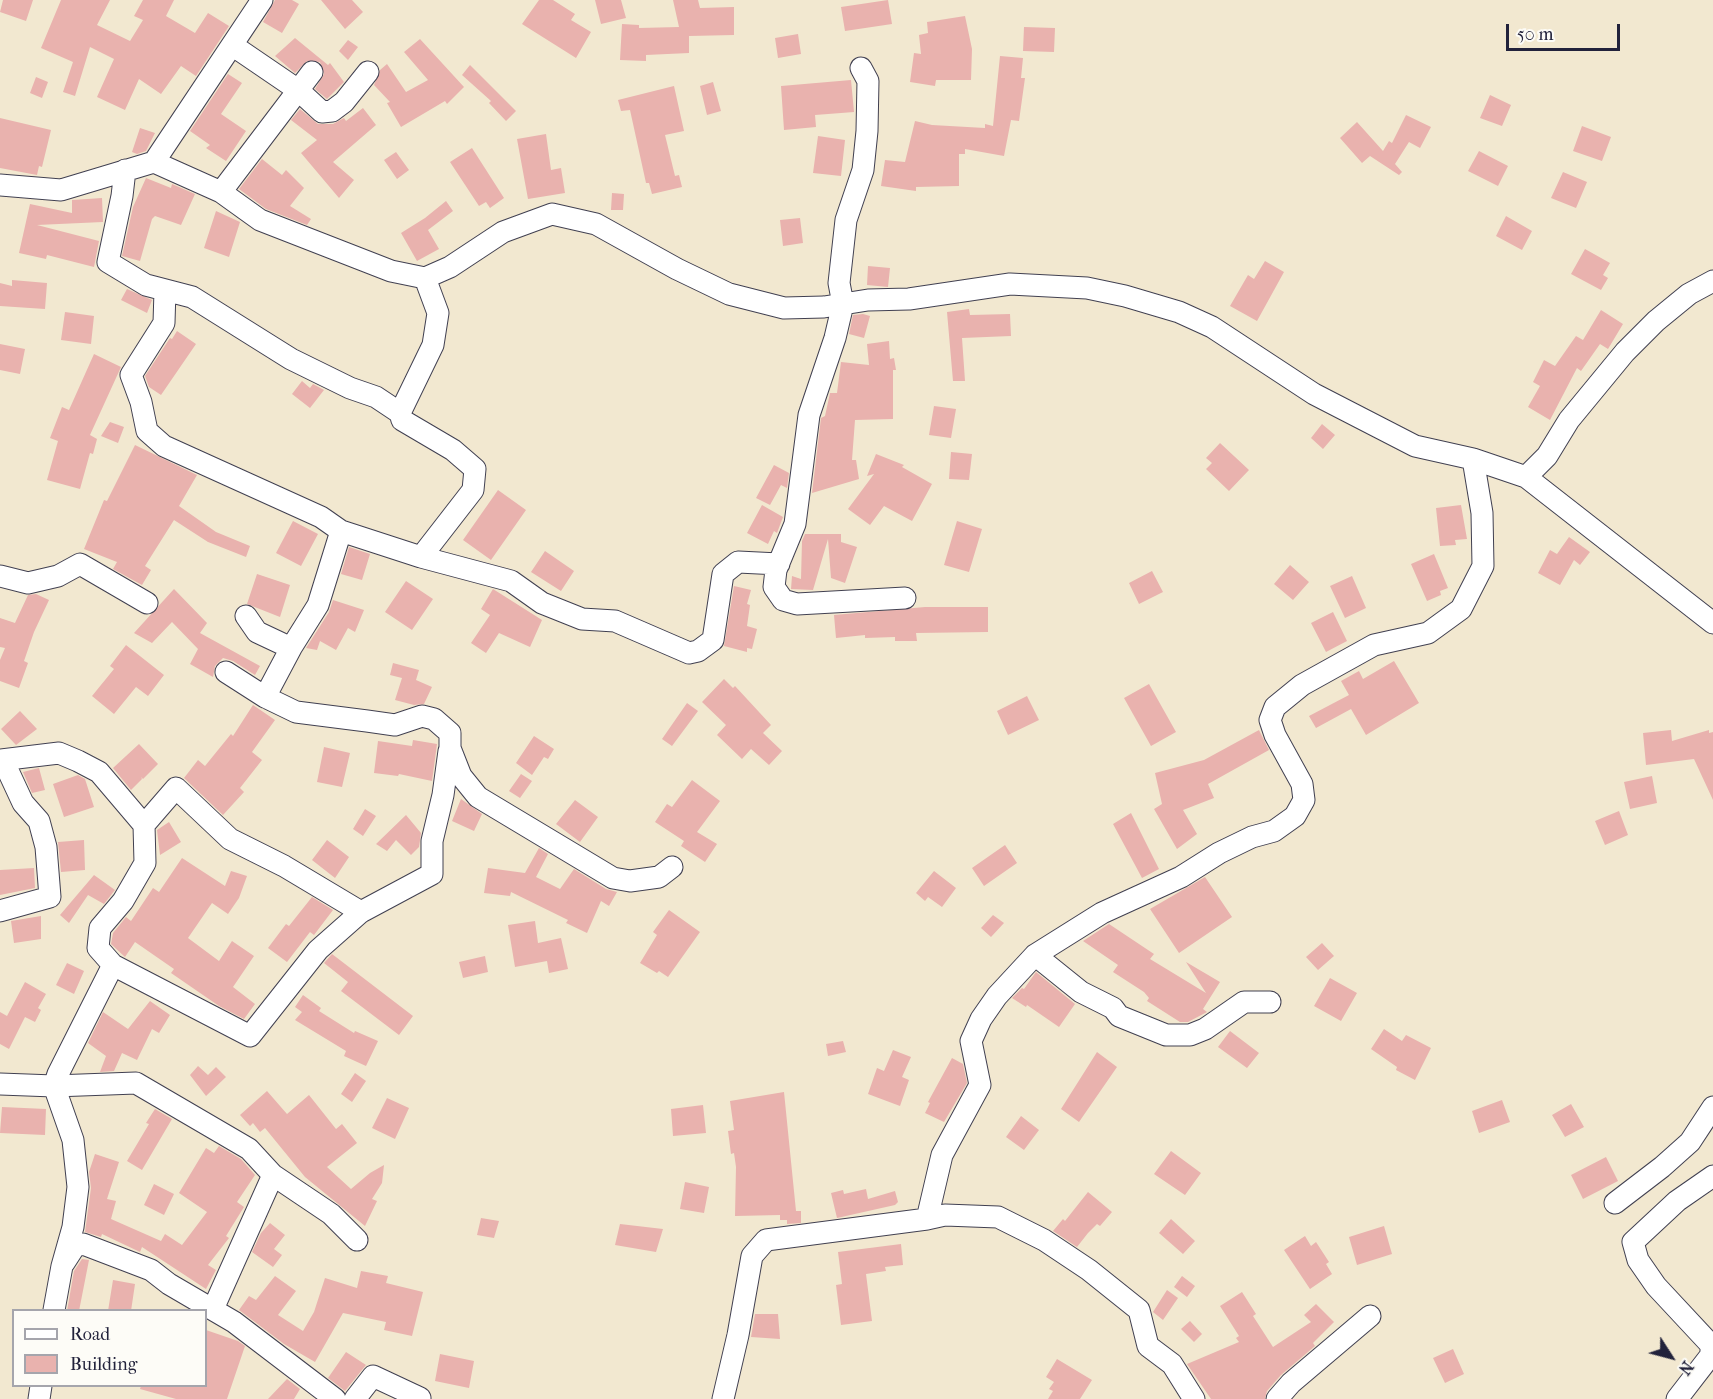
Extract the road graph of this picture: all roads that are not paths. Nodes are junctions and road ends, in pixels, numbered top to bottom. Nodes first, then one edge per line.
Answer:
1 (262, 0) edge
2 (232, 45) junction
3 (861, 68) dead end
4 (312, 72) dead end
5 (368, 72) dead end
6 (298, 90) junction
7 (154, 162) junction
8 (125, 170) junction
9 (0, 185) edge
10 (221, 192) junction
11 (425, 278) junction
12 (1713, 281) edge
13 (165, 290) junction
14 (843, 304) junction
15 (400, 413) junction
16 (1473, 459) junction
17 (1526, 477) junction
18 (342, 531) junction
19 (421, 557) junction
20 (779, 564) junction
21 (0, 576) edge
22 (905, 598) dead end
23 (147, 603) dead end
24 (246, 616) dead end
25 (1713, 623) edge
26 (291, 648) junction
27 (226, 672) dead end
28 (266, 697) junction
29 (450, 748) junction
30 (2, 760) edge
31 (144, 825) junction
32 (672, 867) dead end
33 (0, 911) edge
34 (361, 912) junction
35 (1035, 955) junction
36 (113, 965) junction
37 (1270, 1002) dead end
38 (0, 1084) edge
39 (54, 1086) junction
40 (1713, 1107) edge
41 (273, 1175) junction
42 (1713, 1176) edge
43 (1615, 1203) dead end
44 (927, 1220) junction
45 (357, 1240) dead end
46 (62, 1266) junction
47 (54, 1309) edge
48 (213, 1310) junction
49 (1370, 1316) dead end
50 (420, 1398) edge
51 (336, 1399) edge
52 (355, 1399) edge
53 (723, 1399) edge
54 (1194, 1399) edge
55 (1277, 1399) edge
56 (1677, 1399) edge

1 - 2 street
2 - 6 street
2 - 7 street
3 - 14 street
4 - 6 street
5 - 6 street
6 - 10 street
7 - 8 street
7 - 10 street
8 - 9 street
8 - 13 street
10 - 11 street
11 - 14 street
11 - 15 street
12 - 17 street
13 - 15 street
13 - 18 street
14 - 16 street
14 - 20 street
15 - 19 street
16 - 17 street
16 - 35 street
17 - 25 street
18 - 19 street
18 - 26 street
19 - 20 street
20 - 22 street
21 - 23 street
24 - 26 street
26 - 28 street
27 - 28 street
28 - 29 street
29 - 32 street
29 - 34 street
30 - 31 street
30 - 33 street
31 - 34 street
31 - 36 street
34 - 36 street
35 - 37 street
35 - 44 street
36 - 39 street
38 - 39 street
39 - 41 street
39 - 46 street
40 - 43 street
41 - 45 street
41 - 48 street
42 - 56 street
44 - 53 street
44 - 54 street
46 - 47 street
46 - 48 street
48 - 51 street
49 - 55 street
50 - 52 street

